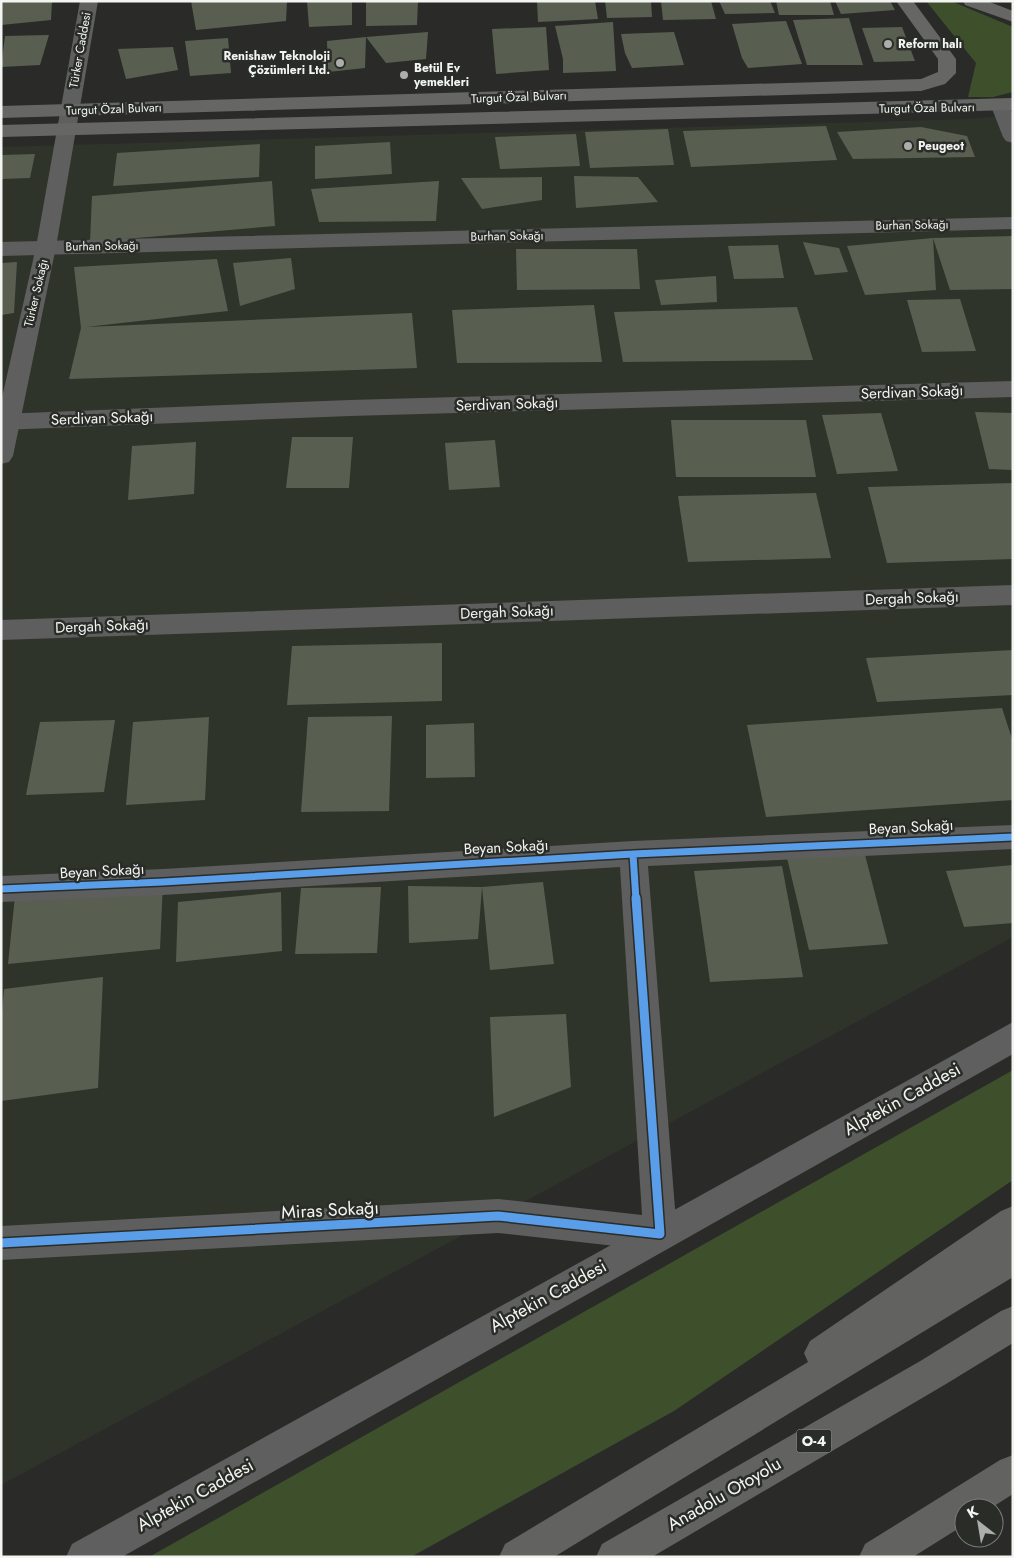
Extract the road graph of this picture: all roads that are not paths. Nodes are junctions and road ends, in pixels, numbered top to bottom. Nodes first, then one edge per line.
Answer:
1 (89, 1) edge
2 (904, 1) edge
3 (971, 1) edge
4 (1013, 17) edge
5 (1006, 105) edge
6 (1, 112) edge
7 (68, 120) junction
8 (1, 131) edge
9 (1013, 137) edge
10 (1013, 223) edge
11 (46, 247) junction
12 (1, 249) edge
13 (1013, 389) edge
14 (4, 422) edge
15 (1, 456) edge
16 (1013, 595) edge
17 (1, 630) edge
18 (1013, 837) edge
19 (633, 854) junction
20 (1, 889) edge
21 (1013, 1037) edge
22 (1013, 1223) edge
23 (660, 1234) junction
24 (1, 1243) edge
25 (1013, 1258) edge
26 (1013, 1324) edge
27 (1013, 1473) edge
28 (575, 1523) junction
29 (85, 1557) edge
30 (518, 1557) edge
31 (615, 1557) edge
32 (878, 1557) edge

1 - 7 street, Türker Caddesi
2 - 7 main road, Turgut Özal Bulvarı
3 - 4 main road
5 - 7 main road, Turgut Özal Bulvarı
5 - 9 street
6 - 7 main road, Turgut Özal Bulvarı
7 - 8 main road, Turgut Özal Bulvarı
7 - 11 street, Türker Sokağı
10 - 11 street, Burhan Sokağı
11 - 12 street, Burhan Sokağı
11 - 14 street, Türker Sokağı
13 - 14 street, Serdivan Sokağı
14 - 15 street, Türker Sokağı
16 - 17 street, Dergah Sokağı
18 - 19 street, Beyan Sokağı
19 - 20 street, Beyan Sokağı
19 - 23 street
21 - 23 street, Alptekin Caddesi
22 - 28 highway
23 - 24 street, Miras Sokağı
23 - 29 street, Alptekin Caddesi
25 - 28 highway
26 - 31 highway, Anadolu Otoyolu / O-4
27 - 32 highway
28 - 30 highway

